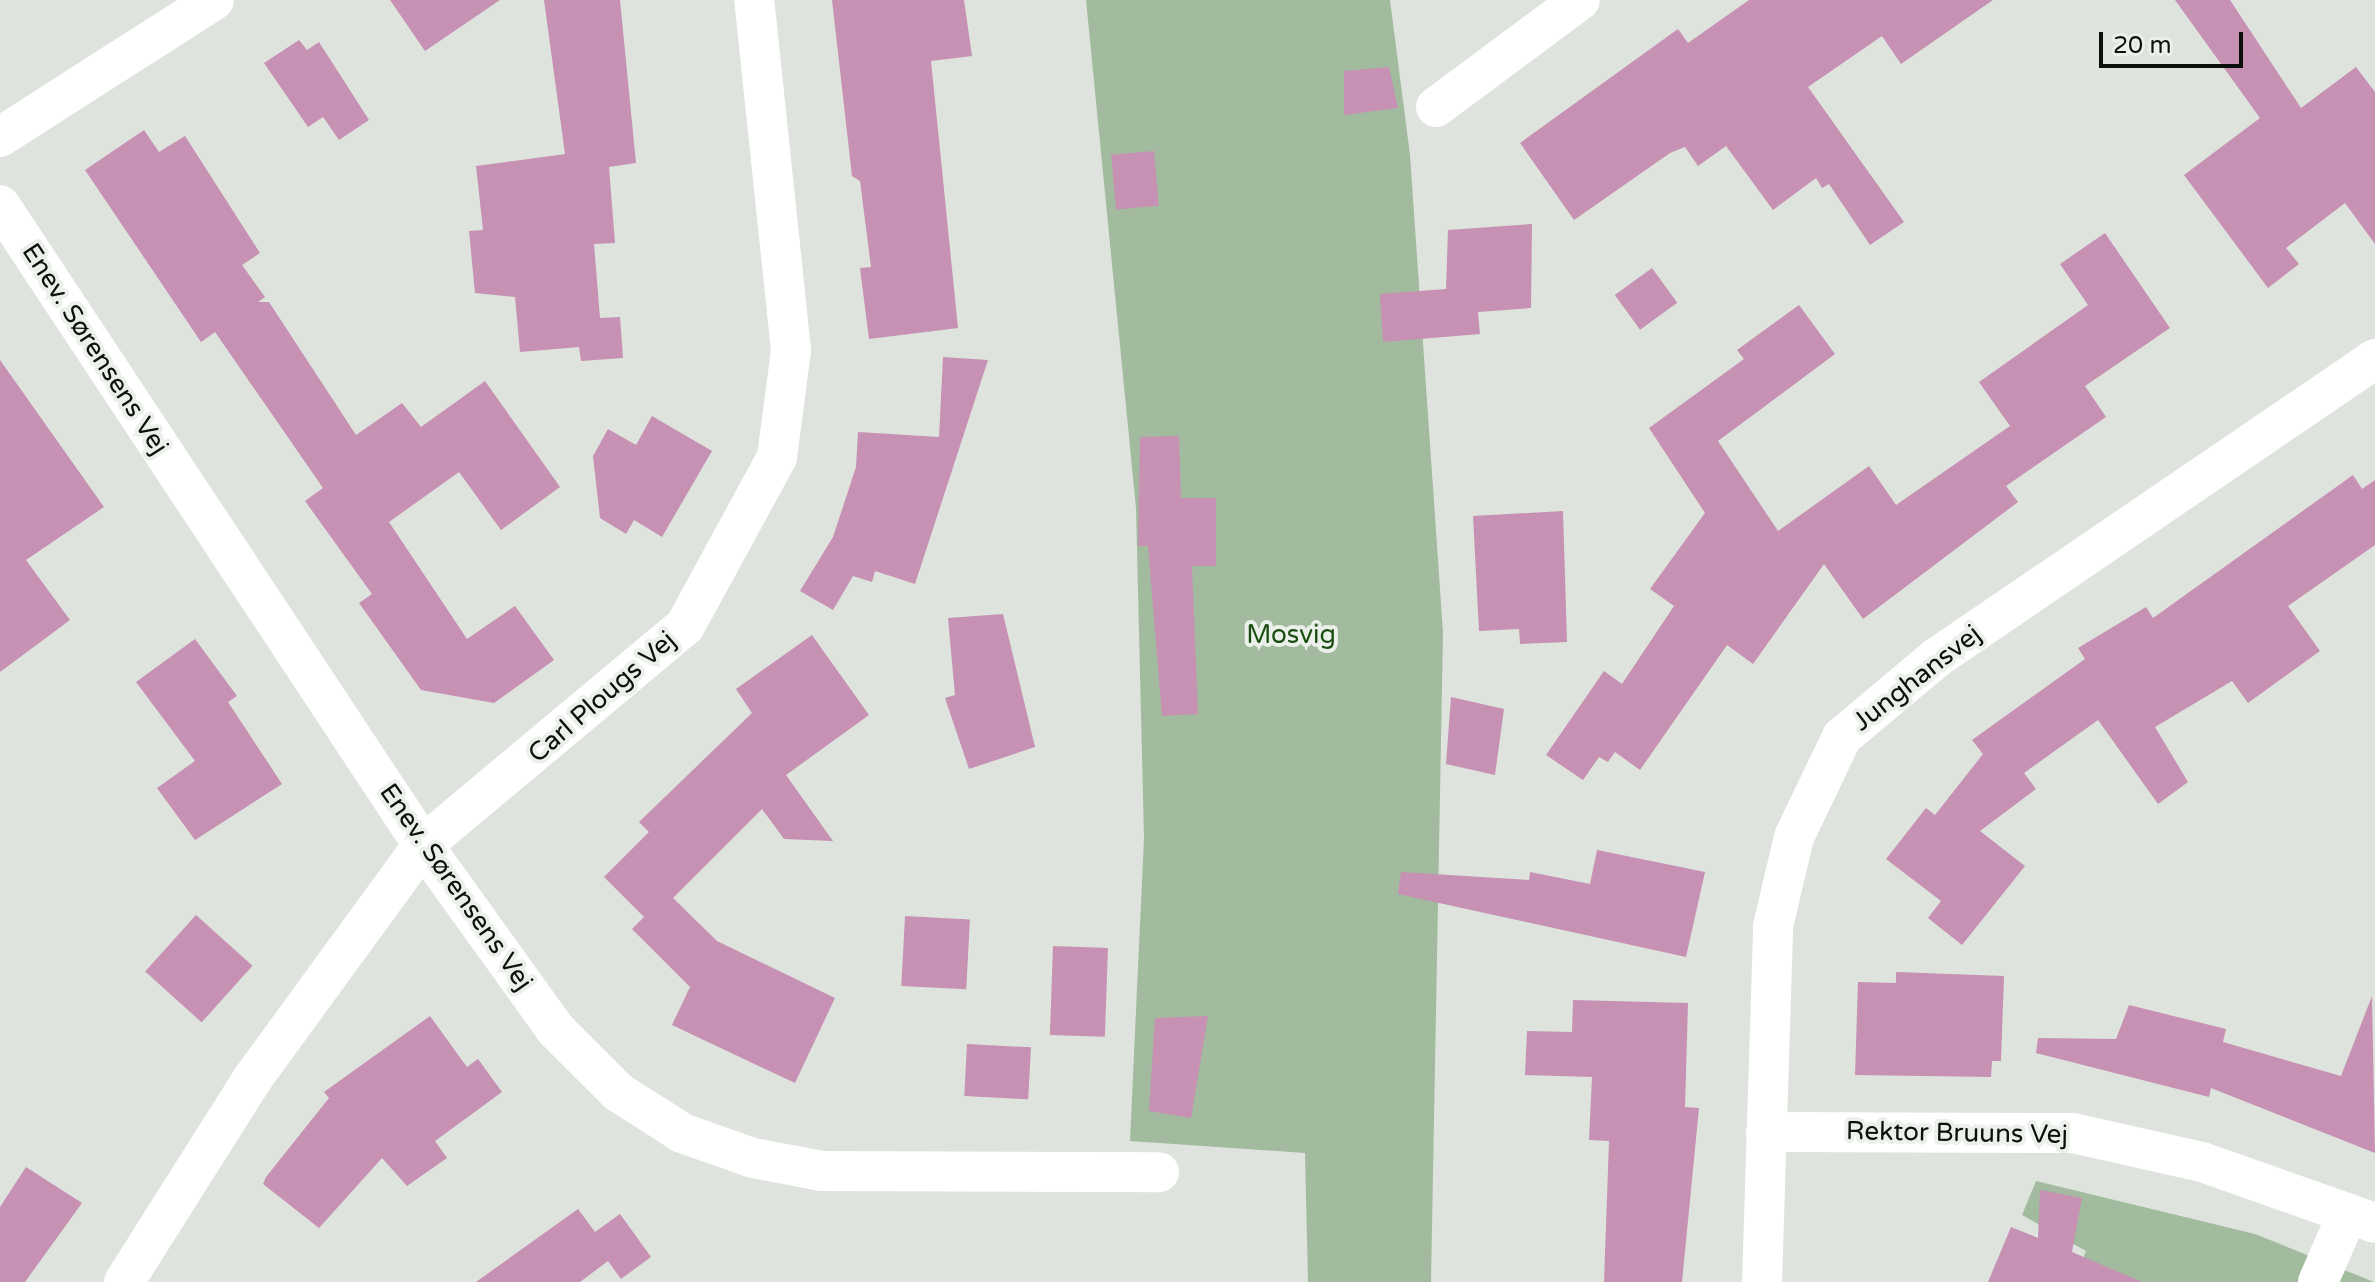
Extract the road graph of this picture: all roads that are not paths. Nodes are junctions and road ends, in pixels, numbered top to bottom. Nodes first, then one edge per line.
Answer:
1 (214, 0) edge
2 (754, 0) edge
3 (1580, 0) edge
4 (1436, 107) dead end
5 (0, 137) edge
6 (0, 205) edge
7 (2375, 359) edge
8 (423, 845) junction
9 (1766, 1132) junction
10 (1159, 1172) dead end
11 (2362, 1218) edge
12 (124, 1282) edge
13 (1762, 1282) edge
14 (2318, 1282) edge

1 - 5 street
2 - 8 street, Carl Plougs Vej
3 - 4 street
6 - 8 street, Enev. Sørensens Vej
7 - 9 street, Junghansvej
8 - 10 street, Enev. Sørensens Vej
8 - 12 street, Carl Plougs Vej
9 - 11 street, Rektor Bruuns Vej
9 - 13 street, Junghansvej
11 - 14 street

